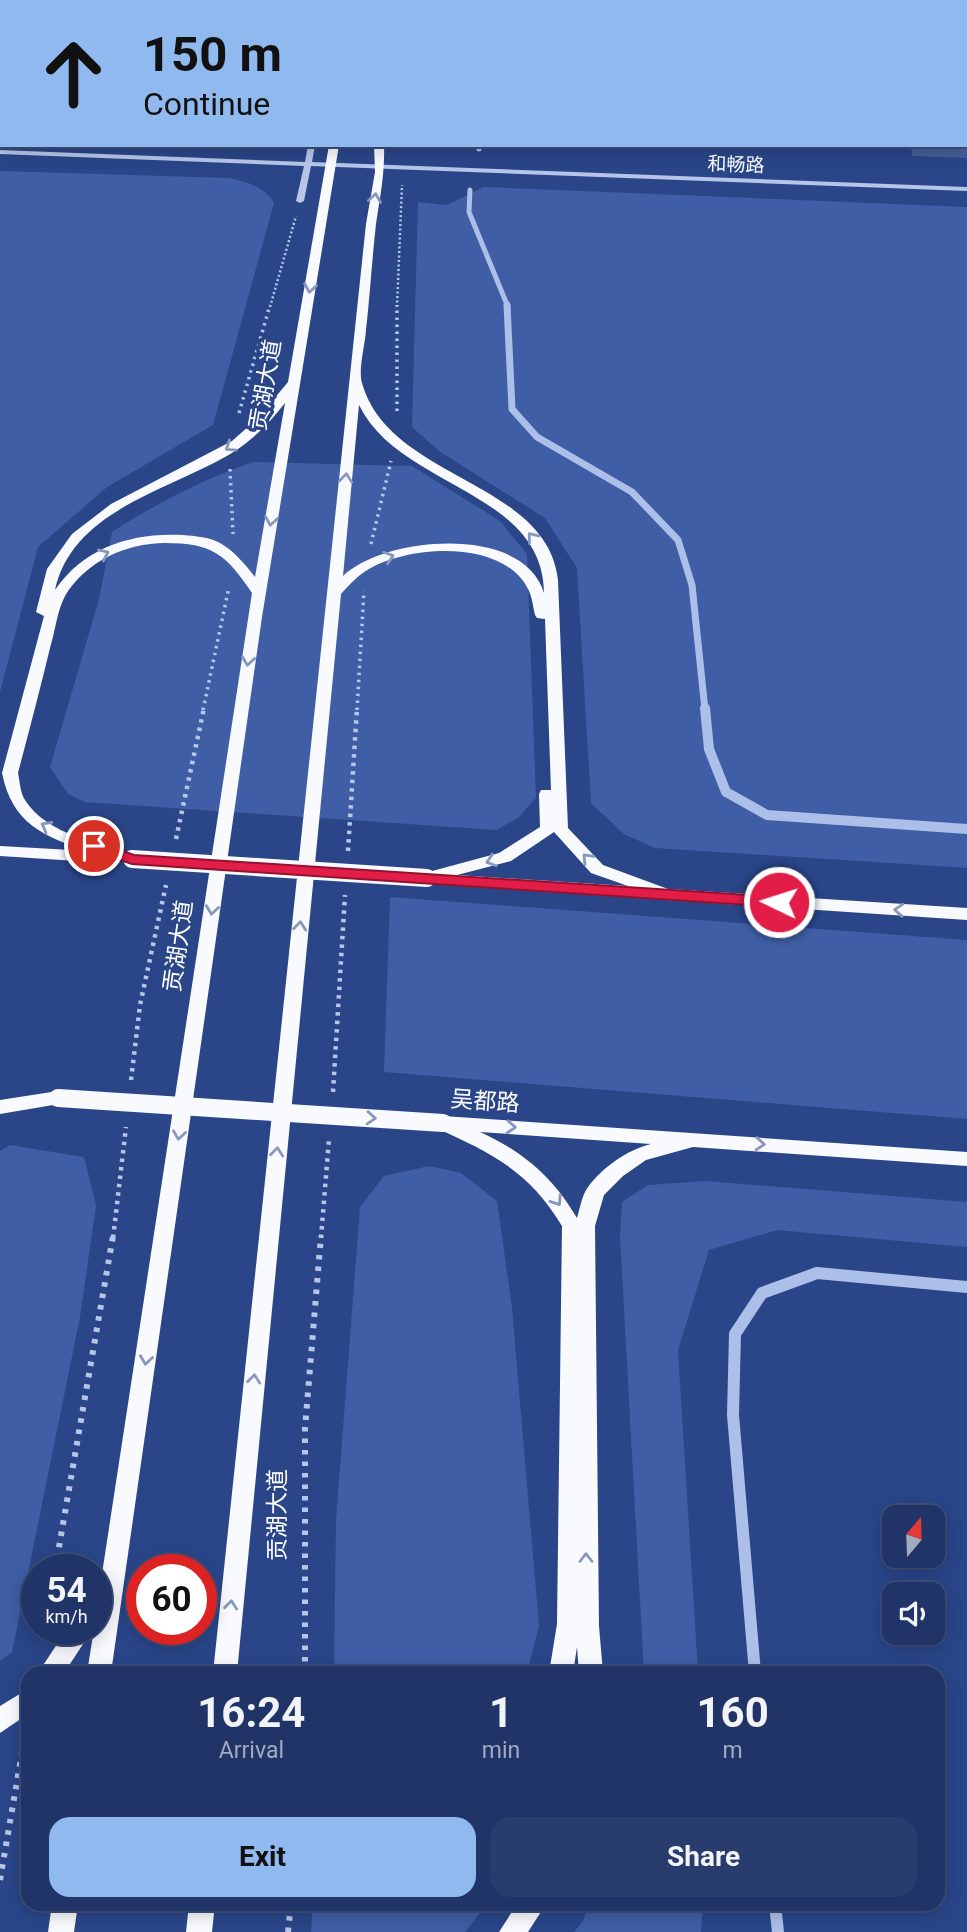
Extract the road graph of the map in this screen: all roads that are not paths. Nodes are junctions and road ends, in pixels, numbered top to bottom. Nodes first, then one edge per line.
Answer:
1 (312, 147) edge
2 (334, 147) edge
3 (379, 147) edge
4 (0, 154) edge
5 (307, 167) junction
6 (332, 168) junction
7 (379, 169) junction
8 (967, 191) edge
9 (300, 201) dead end
10 (294, 381) junction
11 (356, 383) junction
12 (259, 593) junction
13 (333, 594) junction
14 (0, 770) edge
15 (0, 851) edge
16 (132, 859) junction
17 (428, 878) junction
18 (665, 894) junction
19 (967, 914) edge
20 (0, 1094) edge
21 (58, 1098) junction
22 (0, 1107) edge
23 (443, 1123) junction
24 (692, 1139) junction
25 (967, 1159) edge
26 (113, 1579) joint
27 (70, 1645) edge
28 (55, 1666) edge
29 (100, 1666) edge
30 (226, 1666) edge
31 (562, 1666) edge
32 (590, 1666) edge
33 (21, 1705) edge
34 (0, 1721) edge
35 (64, 1911) edge
36 (201, 1911) edge
37 (528, 1911) edge
38 (61, 1932) edge
39 (199, 1932) edge
40 (512, 1932) edge

1 - 5 lane
2 - 6 main road, 贡湖大道
3 - 7 main road, 贡湖大道
4 - 5 street, 和畅路
5 - 6 street, 和畅路
5 - 9 lane
6 - 7 street, 和畅路
6 -> 10 main road, 贡湖大道
7 - 8 street, 和畅路
7 - 8 street, 和畅路
11 -> 7 main road, 贡湖大道
10 -> 12 main road, 贡湖大道
10 -> 14 main road
13 -> 11 main road, 贡湖大道
18 -> 11 main road
16 -> 12 main road
12 -> 26 main road, 贡湖大道
13 -> 17 main road
30 -> 13 main road, 贡湖大道
15 - 16 main road
16 - 17 main road, bridge
17 - 18 main road
19 -> 18 main road
20 - 21 main road, 吴都路
21 - 22 main road
21 -> 23 main road, 吴都路, bridge
23 -> 24 main road, 吴都路
23 -> 31 main road
24 -> 25 main road, 吴都路
32 -> 24 main road
26 - 29 main road, 贡湖大道
27 - 28 main road
33 - 34 main road
35 - 38 main road
36 - 39 main road
37 - 40 main road

